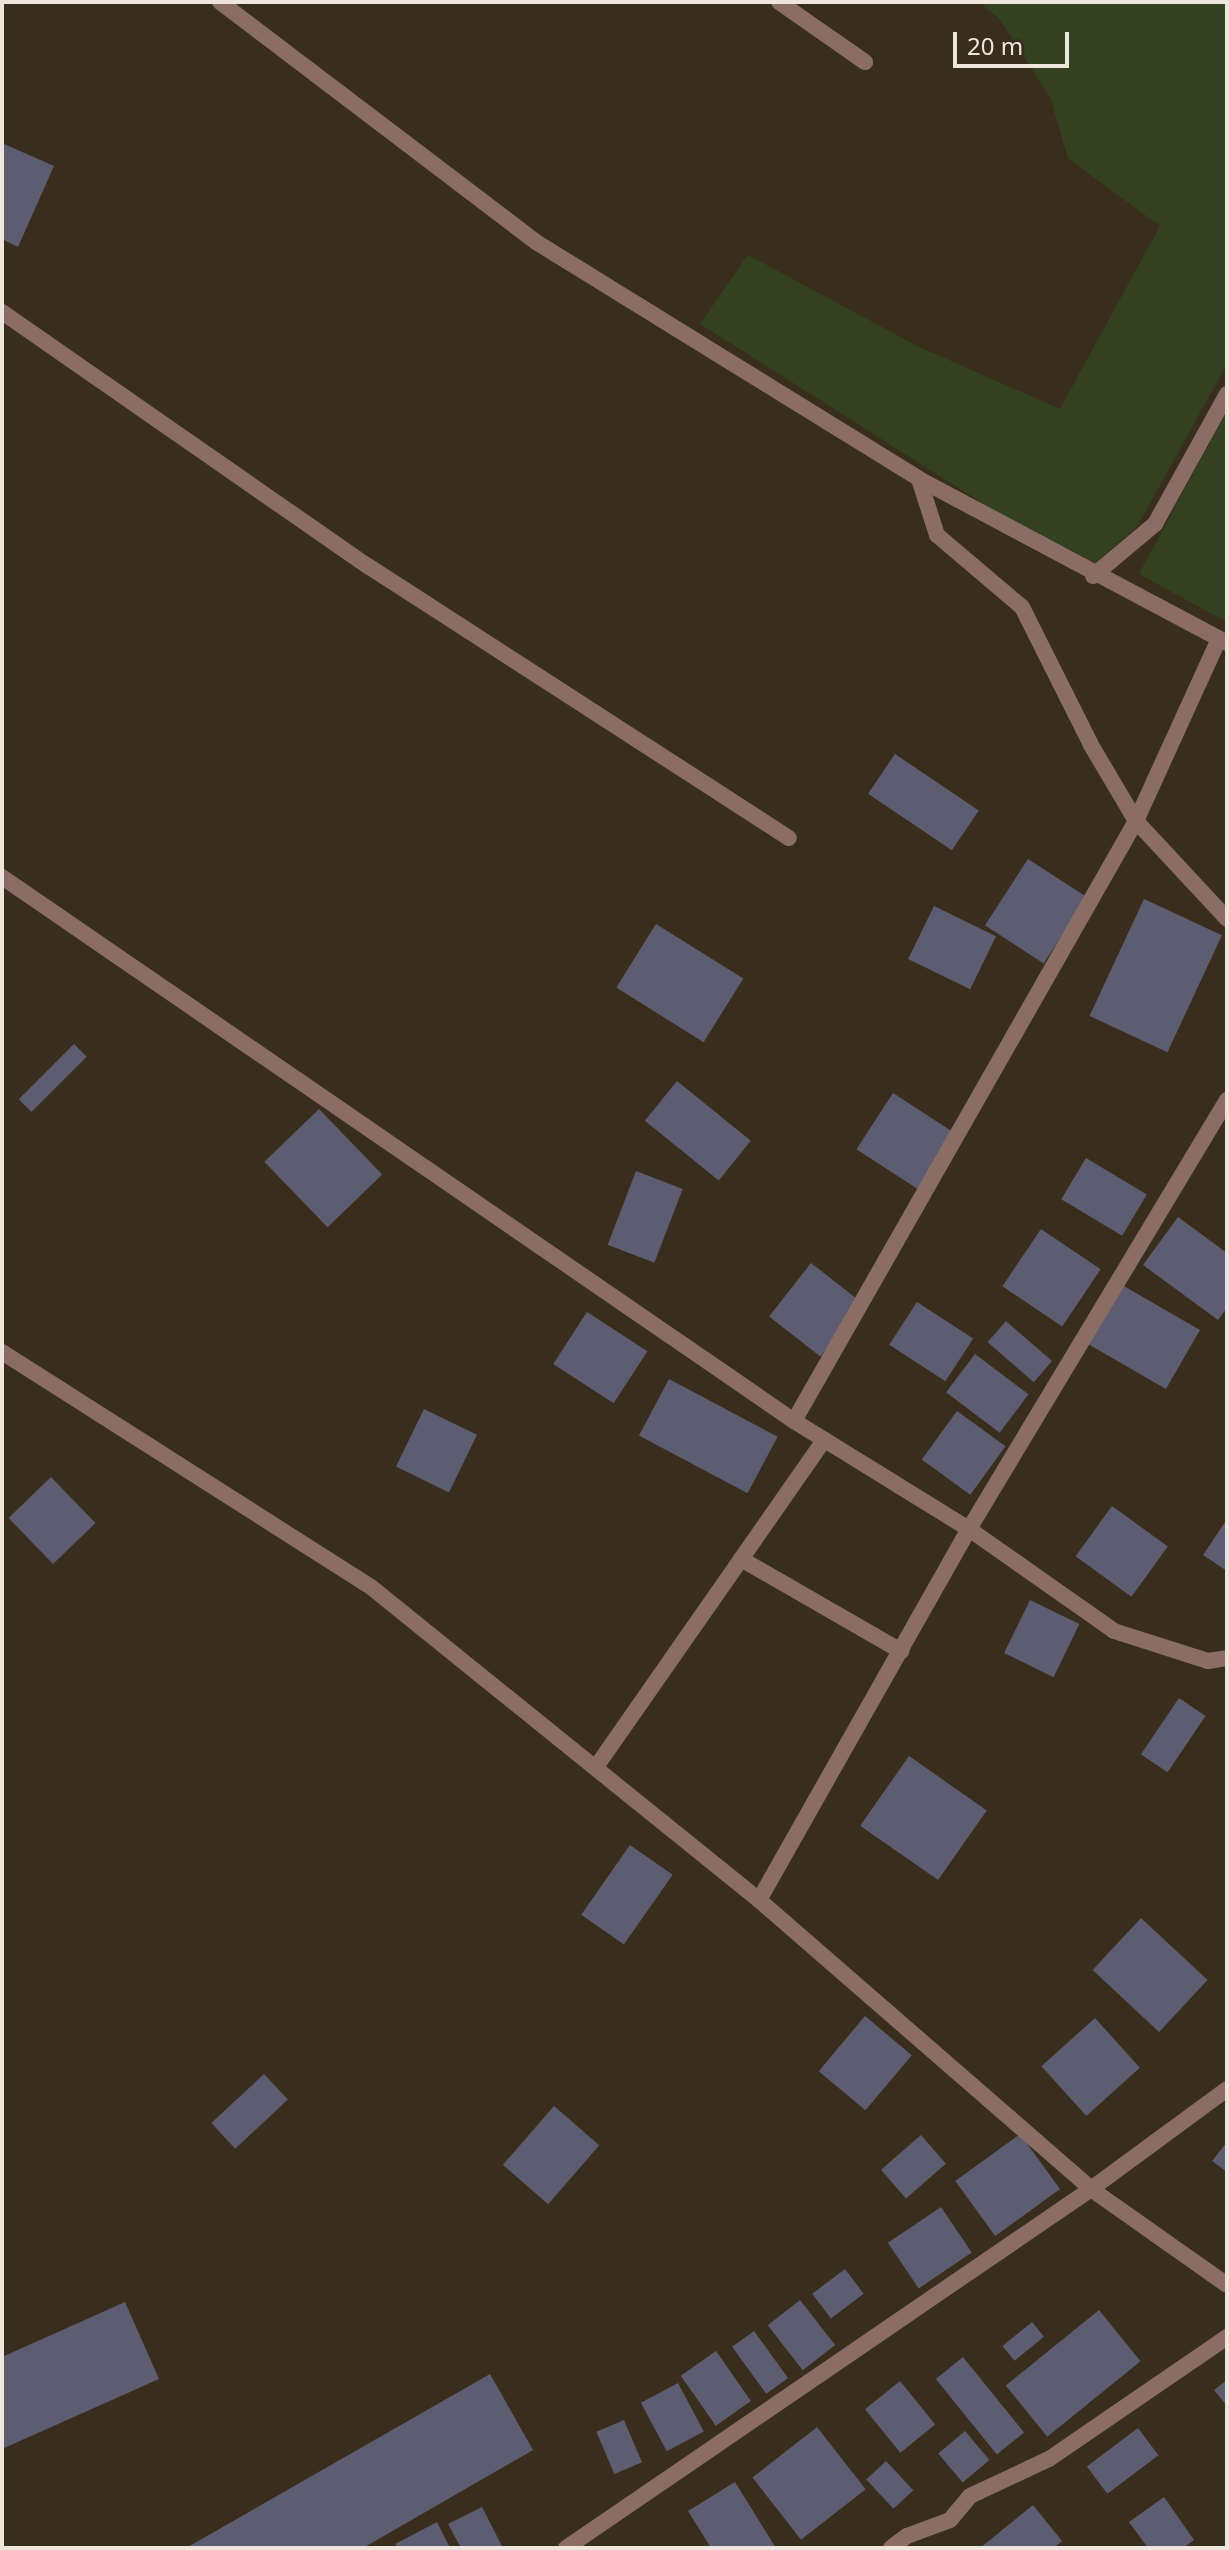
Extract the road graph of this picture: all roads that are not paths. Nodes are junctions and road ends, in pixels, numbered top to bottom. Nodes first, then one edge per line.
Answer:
1 (220, 2) edge
2 (779, 2) edge
3 (865, 62) dead end
4 (2, 312) edge
5 (1227, 394) edge
6 (919, 479) junction
7 (1093, 576) junction
8 (1223, 641) edge
9 (1136, 821) junction
10 (789, 838) dead end
11 (2, 877) edge
12 (1227, 919) edge
13 (1227, 1100) edge
14 (2, 1352) edge
15 (794, 1421) junction
16 (824, 1440) junction
17 (969, 1529) junction
18 (741, 1559) junction
19 (901, 1651) junction
20 (1227, 1658) edge
21 (596, 1767) junction
22 (759, 1900) junction
23 (1227, 2089) edge
24 (1091, 2189) junction
25 (1227, 2285) edge
26 (1227, 2337) edge
27 (566, 2548) edge
28 (891, 2548) edge

1 - 6 street
2 - 3 street
4 - 10 street
5 - 7 street
6 - 7 street
6 - 9 street
7 - 8 street
8 - 9 street
9 - 12 street
9 - 15 street
11 - 15 street
13 - 17 street
14 - 21 street
15 - 16 street
16 - 17 street
16 - 18 street
17 - 19 street
17 - 20 street
18 - 19 street
18 - 21 street
19 - 22 street
21 - 22 street
22 - 24 street
23 - 24 street
24 - 25 street
24 - 27 street
26 - 28 street

